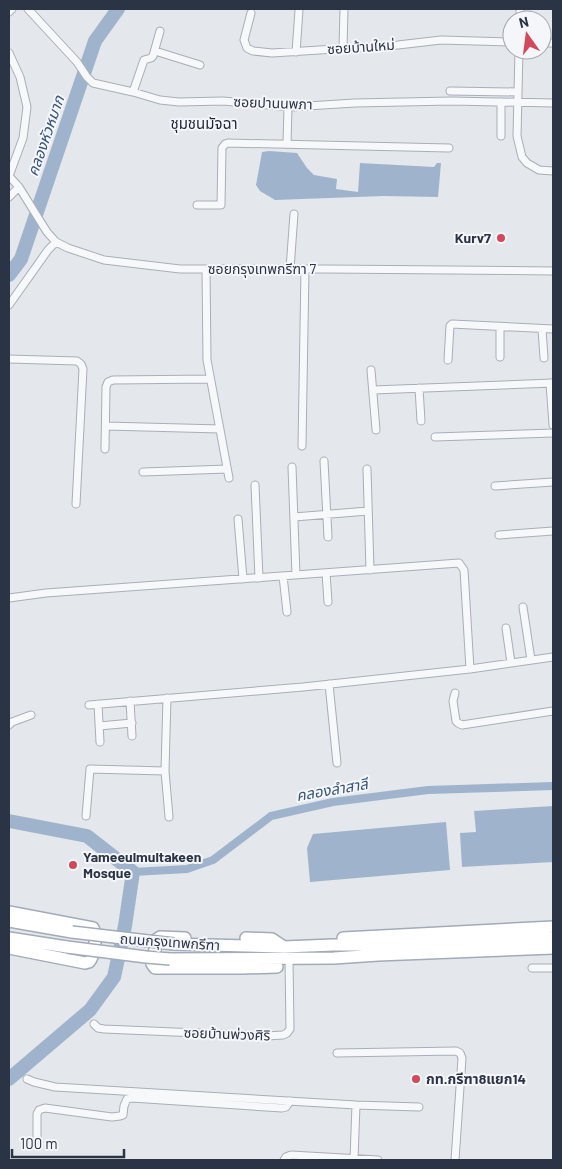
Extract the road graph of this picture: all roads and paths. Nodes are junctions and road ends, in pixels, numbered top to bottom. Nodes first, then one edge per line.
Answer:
1 (12, 9) edge
2 (28, 9) edge
3 (344, 9) edge
4 (298, 10) edge
5 (9, 12) edge
6 (251, 13) dead end
7 (160, 31) dead end
8 (502, 42) edge
9 (343, 49) junction
10 (155, 51) junction
11 (296, 52) junction
12 (9, 53) edge
13 (519, 60) edge
14 (200, 65) dead end
15 (450, 91) dead end
16 (133, 92) junction
17 (518, 92) junction
18 (501, 102) junction
19 (518, 102) junction
20 (553, 103) edge
21 (288, 107) junction
22 (501, 136) dead end
23 (286, 144) junction
24 (449, 148) dead end
25 (553, 171) edge
26 (9, 176) edge
27 (19, 187) junction
28 (9, 197) edge
29 (197, 205) dead end
30 (294, 214) dead end
31 (56, 242) junction
32 (206, 269) junction
33 (290, 269) junction
34 (305, 269) junction
35 (553, 271) edge
36 (9, 305) edge
37 (500, 327) junction
38 (542, 329) junction
39 (553, 329) edge
40 (500, 357) dead end
41 (544, 358) dead end
42 (9, 359) edge
43 (448, 360) dead end
44 (372, 370) dead end
45 (210, 379) junction
46 (552, 383) edge
47 (419, 388) junction
48 (373, 390) junction
49 (421, 421) dead end
50 (553, 425) edge
51 (106, 426) junction
52 (220, 429) junction
53 (376, 430) dead end
54 (553, 433) edge
55 (435, 437) dead end
56 (302, 446) dead end
57 (105, 449) dead end
58 (324, 461) dead end
59 (292, 468) dead end
60 (367, 469) dead end
61 (227, 470) junction
62 (144, 472) dead end
63 (229, 478) dead end
64 (553, 482) edge
65 (255, 485) dead end
66 (495, 486) dead end
67 (76, 504) dead end
68 (368, 511) junction
69 (327, 514) junction
70 (294, 517) junction
71 (238, 519) dead end
72 (553, 531) edge
73 (499, 535) dead end
74 (328, 537) dead end
75 (370, 570) junction
76 (326, 573) junction
77 (296, 575) junction
78 (283, 576) junction
79 (259, 578) junction
80 (243, 579) junction
81 (9, 598) edge
82 (328, 602) dead end
83 (523, 607) dead end
84 (287, 612) dead end
85 (506, 628) dead end
86 (553, 657) edge
87 (530, 660) junction
88 (511, 663) junction
89 (470, 669) junction
90 (329, 684) junction
91 (455, 693) dead end
92 (166, 698) junction
93 (130, 701) junction
94 (98, 704) junction
95 (89, 705) dead end
96 (553, 711) edge
97 (31, 715) dead end
98 (132, 723) junction
99 (9, 725) edge
100 (99, 726) junction
101 (132, 736) dead end
102 (100, 742) dead end
103 (337, 763) dead end
104 (165, 771) junction
105 (86, 816) dead end
106 (169, 817) dead end
107 (9, 912) edge
108 (9, 921) edge
109 (553, 927) edge
110 (9, 938) edge
111 (553, 938) edge
112 (333, 945) junction
113 (284, 947) junction
114 (9, 948) edge
115 (553, 948) edge
116 (553, 956) edge
117 (334, 958) junction
118 (288, 960) junction
119 (532, 968) dead end
120 (553, 968) edge
121 (94, 1024) dead end
122 (337, 1053) dead end
123 (27, 1079) dead end
124 (290, 1101) junction
125 (356, 1105) junction
126 (419, 1107) dead end
127 (36, 1139) dead end
128 (354, 1159) junction
129 (284, 1160) edge
130 (378, 1160) edge
131 (455, 1160) edge

1 - 5 street
2 - 16 street, ซอยปานนพภา
3 - 9 street
4 - 11 street
6 - 11 street, ซอยบ้านใหม่
7 - 10 street
8 - 9 street, ซอยบ้านใหม่
9 - 11 street, ซอยบ้านใหม่
10 - 14 street
10 - 16 street
12 - 26 street
13 - 17 street
15 - 17 street
16 - 21 street, ซอยปานนพภา
17 - 19 street
18 - 19 street, ซอยปานนพภา
18 - 21 street, ซอยปานนพภา
18 - 22 street
19 - 20 street, ซอยปานนพภา
19 - 25 street
21 - 23 street
23 - 24 street
23 - 29 street
26 - 27 street, ซอยกรุงเทพกรีฑา 7
27 - 28 street
27 - 31 street, ซอยกรุงเทพกรีฑา 7
30 - 33 street
31 - 32 street, ซอยกรุงเทพกรีฑา 7
31 - 36 street
32 - 33 street, ซอยกรุงเทพกรีฑา 7
32 - 45 street
33 - 34 street, ซอยกรุงเทพกรีฑา 7
34 - 35 street, ซอยกรุงเทพกรีฑา 7
34 - 56 street
37 - 38 street
37 - 40 street
37 - 43 street
38 - 39 street
38 - 41 street
42 - 67 street
44 - 48 street
45 - 51 street
45 - 52 street
46 - 47 street
46 - 50 street
47 - 48 street
47 - 49 street
48 - 53 street
51 - 52 street
51 - 57 street
52 - 61 street
54 - 55 street
58 - 69 street
59 - 70 street
60 - 68 street
61 - 62 street
61 - 63 street
64 - 66 street
65 - 79 street
68 - 69 street
68 - 75 street
69 - 70 street
69 - 74 street
70 - 77 street
71 - 80 street
72 - 73 street
75 - 76 street
75 - 89 street
76 - 77 street
76 - 82 street
77 - 78 street
78 - 79 street
78 - 84 street
79 - 80 street
80 - 81 street
83 - 87 street
85 - 88 street
86 - 87 street
87 - 88 street
88 - 89 street
89 - 90 street
90 - 92 street
90 - 103 street
91 - 96 street
92 - 93 street
92 - 104 street
93 - 94 street
93 - 98 street
94 - 95 street
94 - 100 street
97 - 99 street
98 - 100 street
98 - 101 street
100 - 102 street
104 - 105 street
104 - 106 street
107 - 114 main road
108 - 113 main road, ถนนกรุงเทพกรีฑา, bridge
109 - 112 main road, ถนนกรุงเทพกรีฑา
110 - 118 main road, ถนนกรุงเทพกรีฑา, bridge
111 - 112 main road, ถนนกรุงเทพกรีฑา
112 - 113 main road, ถนนกรุงเทพกรีฑา
113 - 118 main road
115 - 117 main road, ถนนกรุงเทพกรีฑา
116 - 117 main road, ถนนกรุงเทพกรีฑา
117 - 118 main road, ถนนกรุงเทพกรีฑา
118 - 121 street, ซอยบ้านพ่วงศิริ
119 - 120 street
122 - 131 street
123 - 124 street
124 - 125 street
124 - 127 street
125 - 126 street
125 - 128 street
128 - 129 street
128 - 130 street

